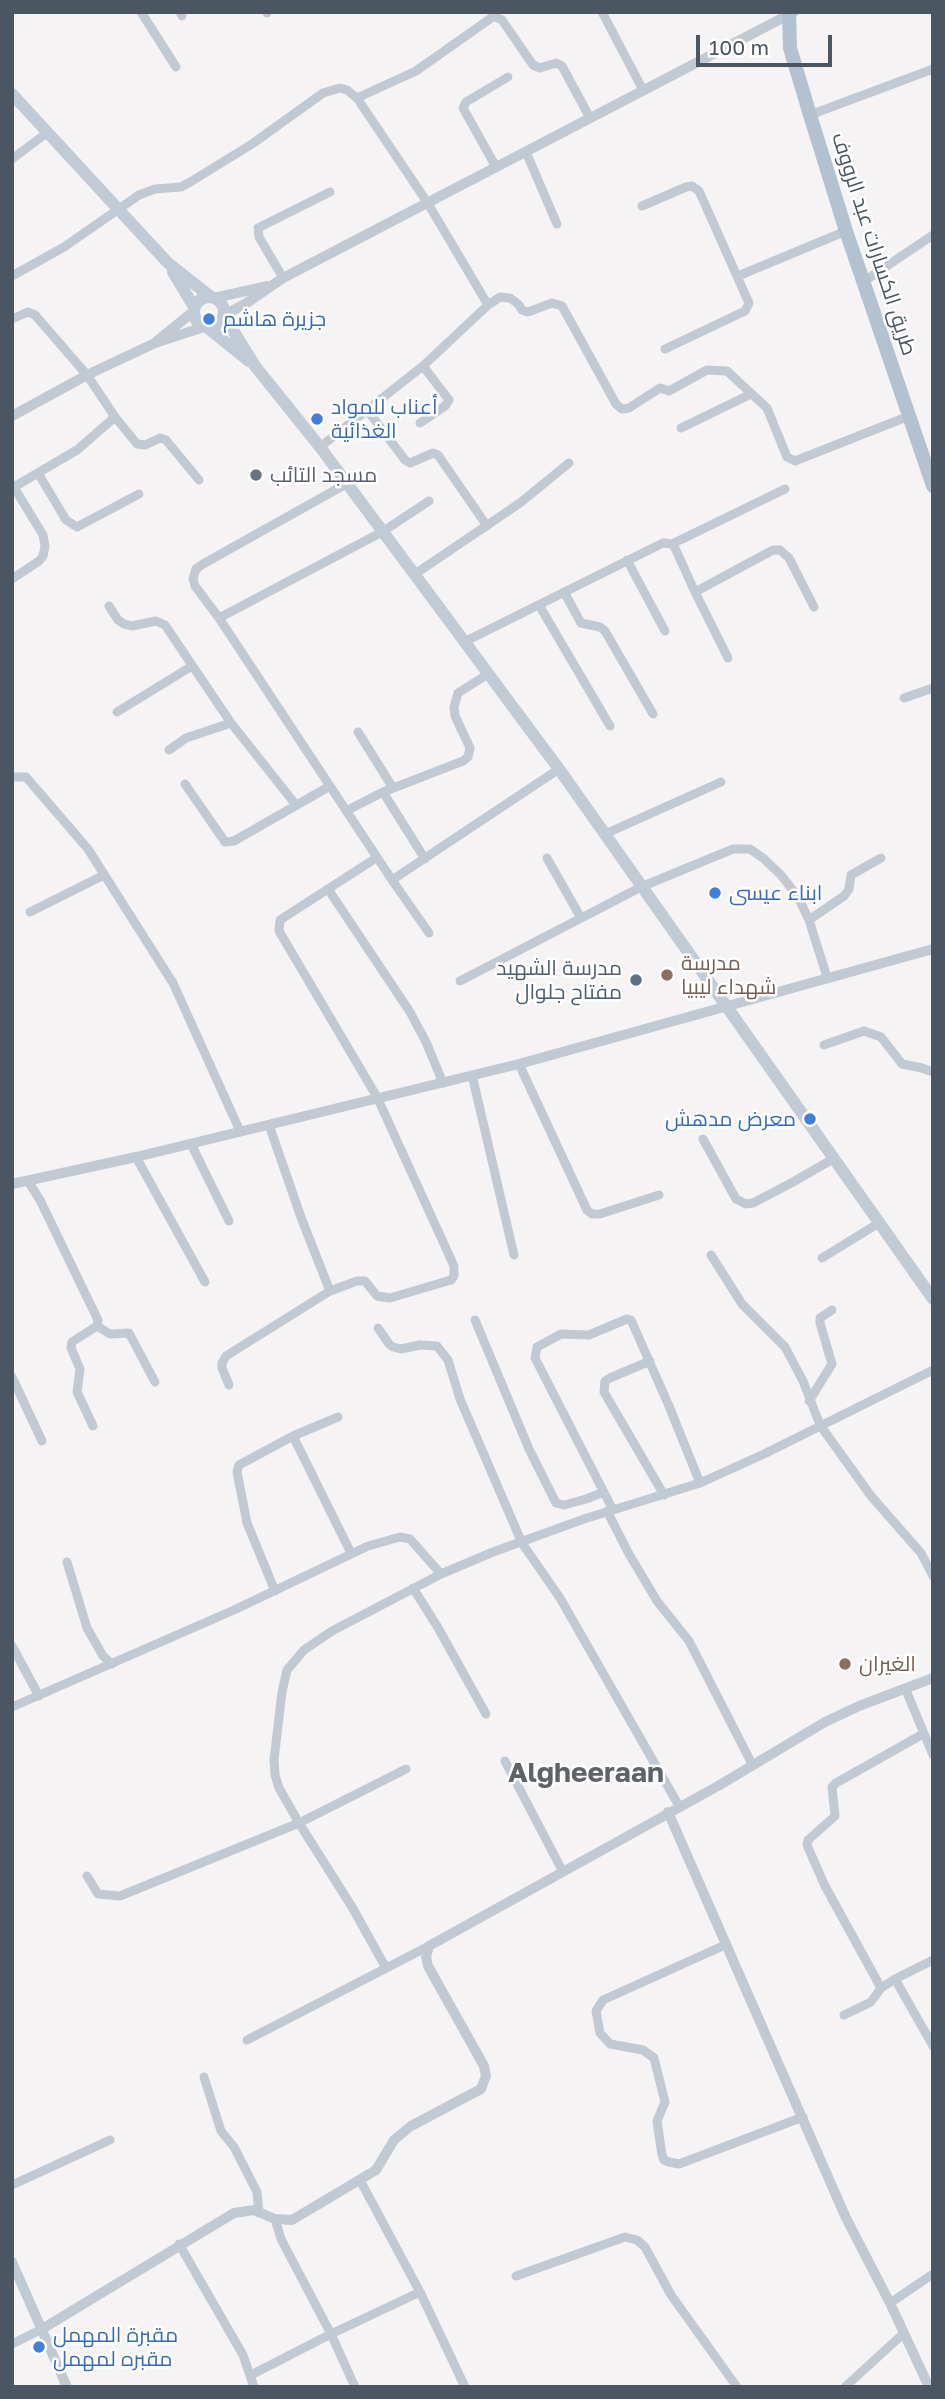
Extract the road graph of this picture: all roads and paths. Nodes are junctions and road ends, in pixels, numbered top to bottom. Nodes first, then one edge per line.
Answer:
1 (141, 12) edge
2 (602, 12) edge
3 (790, 13) edge
4 (176, 67) dead end
5 (933, 69) edge
6 (508, 77) dead end
7 (643, 90) junction
8 (12, 94) edge
9 (356, 98) junction
10 (810, 115) junction
11 (590, 118) junction
12 (48, 132) junction
13 (526, 152) junction
14 (12, 159) edge
15 (496, 167) junction
16 (330, 192) dead end
17 (427, 202) junction
18 (642, 206) dead end
19 (119, 210) junction
20 (557, 224) dead end
21 (846, 230) junction
22 (931, 240) edge
23 (168, 263) junction
24 (12, 276) edge
25 (738, 276) junction
26 (283, 278) junction
27 (863, 282) junction
28 (270, 286) junction
29 (213, 298) junction
30 (488, 305) junction
31 (194, 309) junction
32 (224, 315) junction
33 (12, 319) edge
34 (206, 328) junction
35 (155, 343) junction
36 (666, 349) dead end
37 (255, 366) junction
38 (423, 366) junction
39 (87, 375) junction
40 (751, 394) junction
41 (368, 411) junction
42 (13, 415) edge
43 (909, 415) junction
44 (115, 417) junction
45 (420, 423) dead end
46 (681, 428) dead end
47 (320, 447) junction
48 (569, 463) dead end
49 (38, 473) junction
50 (199, 480) dead end
51 (346, 484) junction
52 (13, 486) edge
53 (933, 486) edge
54 (785, 489) dead end
55 (139, 494) dead end
56 (429, 501) dead end
57 (487, 526) junction
58 (382, 532) junction
59 (672, 544) junction
60 (627, 560) junction
61 (415, 574) junction
62 (12, 579) edge
63 (564, 592) junction
64 (695, 592) junction
65 (539, 605) junction
66 (109, 606) dead end
67 (814, 607) dead end
68 (219, 618) junction
69 (665, 631) dead end
70 (464, 642) junction
71 (728, 658) dead end
72 (192, 666) junction
73 (488, 674) junction
74 (933, 688) edge
75 (904, 698) dead end
76 (117, 712) dead end
77 (653, 714) dead end
78 (231, 723) junction
79 (610, 726) dead end
80 (358, 732) dead end
81 (169, 750) dead end
82 (559, 769) junction
83 (12, 777) edge
84 (721, 782) dead end
85 (186, 784) dead end
86 (330, 786) junction
87 (393, 788) junction
88 (383, 792) junction
89 (296, 805) junction
90 (346, 811) junction
91 (604, 834) junction
92 (376, 858) junction
93 (547, 858) dead end
94 (881, 858) dead end
95 (425, 859) junction
96 (104, 875) junction
97 (392, 880) junction
98 (641, 887) junction
99 (328, 889) junction
100 (30, 912) dead end
101 (581, 918) junction
102 (809, 920) junction
103 (429, 933) dead end
104 (933, 949) edge
105 (827, 977) junction
106 (460, 981) dead end
107 (727, 1008) junction
108 (824, 1045) dead end
109 (519, 1064) junction
110 (933, 1072) edge
111 (472, 1075) junction
112 (443, 1083) junction
113 (377, 1097) junction
114 (269, 1125) junction
115 (240, 1131) junction
116 (703, 1139) dead end
117 (191, 1144) junction
118 (136, 1157) junction
119 (833, 1159) junction
120 (28, 1181) junction
121 (12, 1185) edge
122 (659, 1195) dead end
123 (229, 1221) dead end
124 (879, 1223) junction
125 (514, 1255) dead end
126 (711, 1255) dead end
127 (822, 1258) dead end
128 (205, 1282) dead end
129 (330, 1291) junction
130 (933, 1299) edge
131 (832, 1310) dead end
132 (475, 1320) dead end
133 (97, 1326) junction
134 (378, 1328) dead end
135 (650, 1362) junction
136 (933, 1370) edge
137 (12, 1377) edge
138 (155, 1382) dead end
139 (229, 1385) dead end
140 (809, 1401) junction
141 (338, 1417) dead end
142 (820, 1425) junction
143 (93, 1426) dead end
144 (293, 1436) junction
145 (42, 1441) dead end
146 (700, 1483) junction
147 (604, 1492) junction
148 (664, 1495) junction
149 (610, 1511) junction
150 (522, 1543) junction
151 (351, 1553) junction
152 (67, 1562) dead end
153 (441, 1574) junction
154 (933, 1576) edge
155 (412, 1588) junction
156 (275, 1591) junction
157 (12, 1646) edge
158 (112, 1664) junction
159 (933, 1678) edge
160 (905, 1688) junction
161 (39, 1696) junction
162 (12, 1707) edge
163 (486, 1714) dead end
164 (923, 1734) junction
165 (933, 1755) edge
166 (505, 1761) dead end
167 (752, 1764) junction
168 (406, 1769) dead end
169 (679, 1806) junction
170 (668, 1812) junction
171 (299, 1823) junction
172 (563, 1872) junction
173 (87, 1876) dead end
174 (725, 1945) junction
175 (429, 1946) junction
176 (933, 1959) edge
177 (386, 1968) junction
178 (895, 1979) junction
179 (881, 1988) junction
180 (844, 2015) dead end
181 (247, 2040) dead end
182 (933, 2046) edge
183 (204, 2077) dead end
184 (803, 2117) junction
185 (110, 2140) dead end
186 (360, 2180) junction
187 (12, 2185) edge
188 (260, 2213) junction
189 (275, 2219) junction
190 (179, 2244) junction
191 (12, 2262) edge
192 (933, 2274) edge
193 (516, 2276) dead end
194 (420, 2292) junction
195 (890, 2303) junction
196 (42, 2329) junction
197 (904, 2333) junction
198 (331, 2334) junction
199 (12, 2344) edge
200 (251, 2375) junction
201 (67, 2387) edge
202 (254, 2387) edge
203 (355, 2387) edge
204 (465, 2387) edge
205 (737, 2387) edge
206 (845, 2387) edge
207 (929, 2387) edge

1 - 4 street
2 - 7 street
3 - 7 street
3 - 10 main road, طريق الكسارات عبد الرووف
5 - 10 street
6 - 15 street
7 - 11 street
8 - 12 main road
9 - 11 street
9 - 17 street
9 - 19 street
10 - 21 main road, طريق الكسارات عبد الرووف
11 - 13 street
12 - 14 street
12 - 19 main road
13 - 15 street
13 - 20 street
15 - 17 street
16 - 26 street
17 - 26 street
17 - 30 street
18 - 25 street
19 - 23 main road
19 - 24 street
21 - 25 street
21 - 27 main road, طريق الكسارات عبد الرووف
22 - 27 street
23 - 29 main road
23 - 31 main road
25 - 36 street
26 - 28 street
27 - 43 main road, طريق الكسارات عبد الرووف
28 - 29 street
28 - 32 street
29 - 31 main road
29 - 32 main road
30 - 38 street
30 - 40 street
31 - 34 main road
31 - 35 street
32 - 34 main road
32 - 37 main road
33 - 39 street
34 - 35 street
34 - 37 main road
35 - 39 street
37 - 47 main road
38 - 41 street
38 - 45 street
39 - 42 street
39 - 44 street
40 - 43 street
40 - 46 street
41 - 47 street
41 - 57 street
43 - 53 main road, طريق الكسارات عبد الرووف
44 - 49 street
44 - 50 street
47 - 51 main road
48 - 57 street
49 - 52 street
49 - 55 street
51 - 58 main road
51 - 68 street
52 - 62 street
54 - 59 street
56 - 58 street
57 - 61 street
58 - 61 main road
58 - 68 street
59 - 60 street
59 - 64 street
60 - 63 street
60 - 69 street
61 - 70 main road
63 - 65 street
63 - 77 street
64 - 67 street
64 - 71 street
65 - 70 street
65 - 79 street
66 - 72 street
68 - 86 street
70 - 73 main road
72 - 76 street
72 - 78 street
73 - 82 main road
73 - 87 street
74 - 75 street
78 - 81 street
78 - 89 street
80 - 87 street
82 - 91 main road
82 - 95 street
83 - 96 street
84 - 91 street
85 - 89 street
86 - 89 street
86 - 90 street
87 - 88 street
88 - 90 street
88 - 95 street
90 - 92 street
91 - 98 main road
92 - 97 street
92 - 99 street
93 - 101 street
94 - 102 street
95 - 97 street
96 - 100 street
96 - 115 street
97 - 103 street
98 - 101 street
98 - 102 street
98 - 107 main road
99 - 112 street
99 - 113 street
101 - 106 street
102 - 105 street
104 - 105 street
105 - 107 street
107 - 109 street
107 - 119 main road
108 - 110 street
109 - 111 street
109 - 122 street
111 - 112 street
111 - 125 street
112 - 113 street
113 - 114 street
113 - 129 street
114 - 115 street
114 - 129 street
115 - 117 street
116 - 119 street
117 - 118 street
117 - 123 street
118 - 120 street
118 - 128 street
119 - 124 main road
120 - 121 street
120 - 133 street
124 - 127 street
124 - 130 main road
126 - 140 street
129 - 139 street
131 - 140 street
132 - 147 street
133 - 138 street
133 - 143 street
134 - 150 street
135 - 146 street
135 - 147 street
135 - 148 street
136 - 142 street
137 - 145 street
140 - 142 street
141 - 144 street
142 - 146 street
142 - 154 street
144 - 151 street
144 - 156 street
146 - 148 street
147 - 149 street
148 - 149 street
149 - 150 street
149 - 167 street
150 - 153 street
150 - 169 street
151 - 153 street
151 - 156 street
152 - 158 street
153 - 155 street
155 - 163 street
155 - 171 street
156 - 158 street
157 - 161 street
158 - 161 street
159 - 160 street
160 - 164 street
160 - 167 street
161 - 162 street
164 - 165 street
164 - 179 street
166 - 172 street
167 - 169 street
168 - 171 street
169 - 170 street
170 - 172 street
170 - 174 street
171 - 173 street
171 - 177 street
172 - 175 street
174 - 184 street
174 - 184 street
175 - 177 street
175 - 186 street
176 - 178 street
177 - 181 street
178 - 179 street
178 - 182 street
179 - 180 street
183 - 188 street
184 - 195 street
185 - 187 street
186 - 189 street
186 - 194 street
188 - 189 street
188 - 190 street
189 - 198 street
190 - 196 street
190 - 200 street
191 - 196 street
192 - 195 street
193 - 205 street
194 - 198 street
194 - 204 street
195 - 197 street
196 - 199 street
196 - 201 street
197 - 206 street
197 - 207 street
198 - 200 street
198 - 203 street
200 - 202 street

